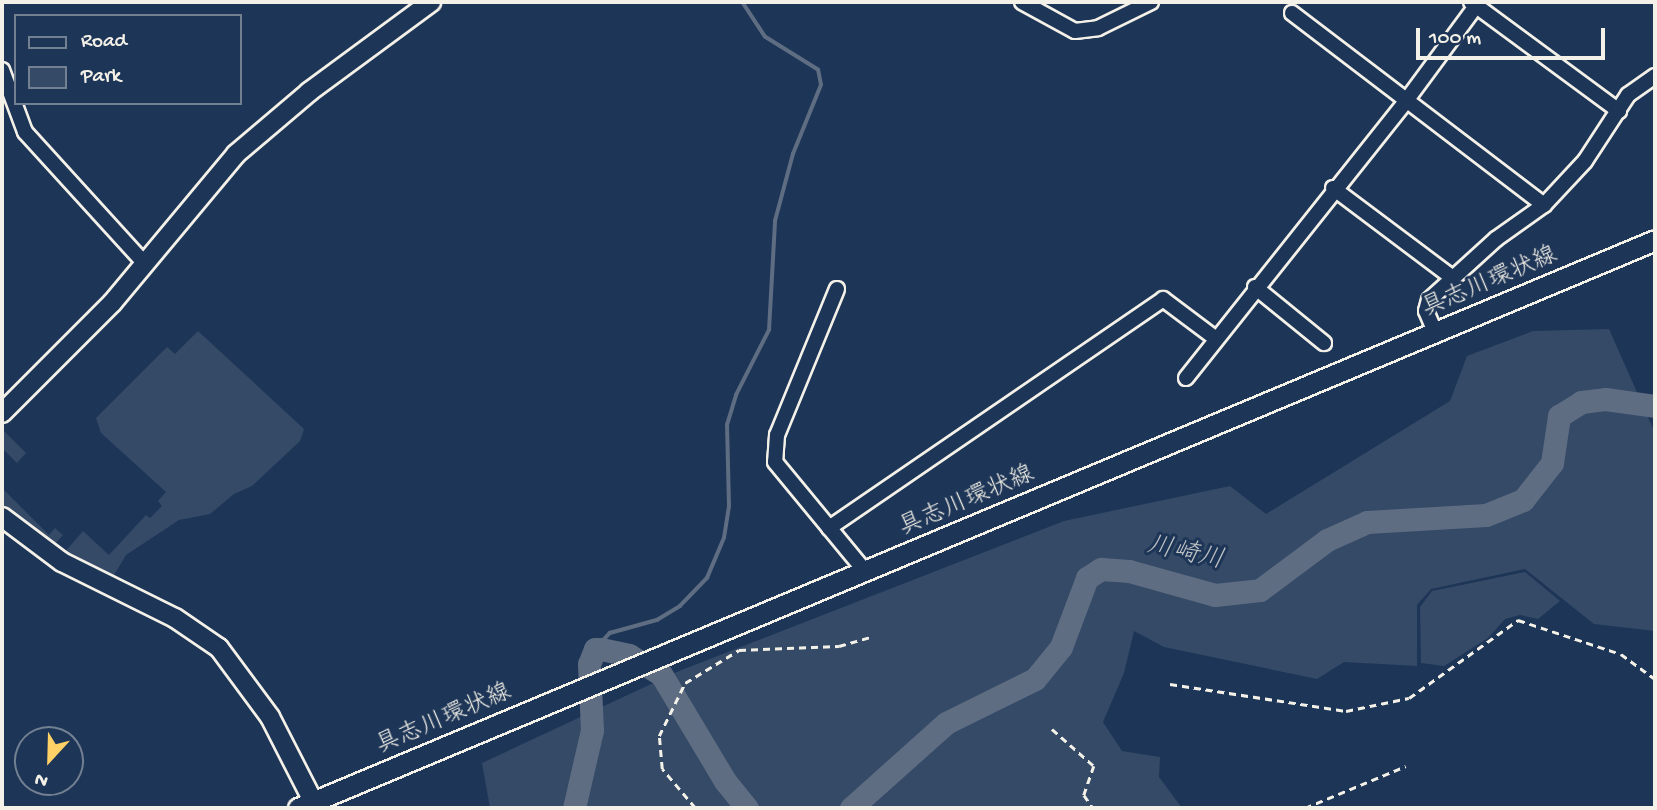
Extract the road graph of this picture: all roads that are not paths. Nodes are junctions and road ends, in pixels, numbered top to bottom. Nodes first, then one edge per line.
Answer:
1 (431, 2) edge
2 (1022, 2) edge
3 (1151, 2) edge
4 (1473, 4) edge
5 (1292, 13) dead end
6 (2, 70) edge
7 (1655, 76) edge
8 (14, 102) edge
9 (1406, 102) junction
10 (15, 105) edge
11 (1619, 111) junction
12 (1333, 188) junction
13 (1544, 205) junction
14 (1655, 240) edge
15 (145, 264) junction
16 (1450, 276) junction
17 (1255, 287) junction
18 (837, 289) dead end
19 (1436, 332) junction
20 (1215, 338) junction
21 (1324, 343) dead end
22 (1186, 378) dead end
23 (2, 413) edge
24 (2, 517) edge
25 (828, 528) junction
26 (865, 571) junction
27 (309, 806) edge

1 - 15 street
2 - 3 street
4 - 9 street
4 - 11 street
5 - 9 street
6 - 8 street
7 - 11 street
9 - 12 street
9 - 13 street
10 - 15 street
11 - 13 street
12 - 16 street
12 - 17 street
13 - 16 street
14 - 19 main road, 具志川環状線
15 - 23 street
16 - 19 street
17 - 20 street
17 - 21 street
18 - 25 street
19 - 26 main road, 具志川環状線
20 - 22 street
20 - 25 street
24 - 27 street
25 - 26 street
26 - 27 main road, 具志川環状線

